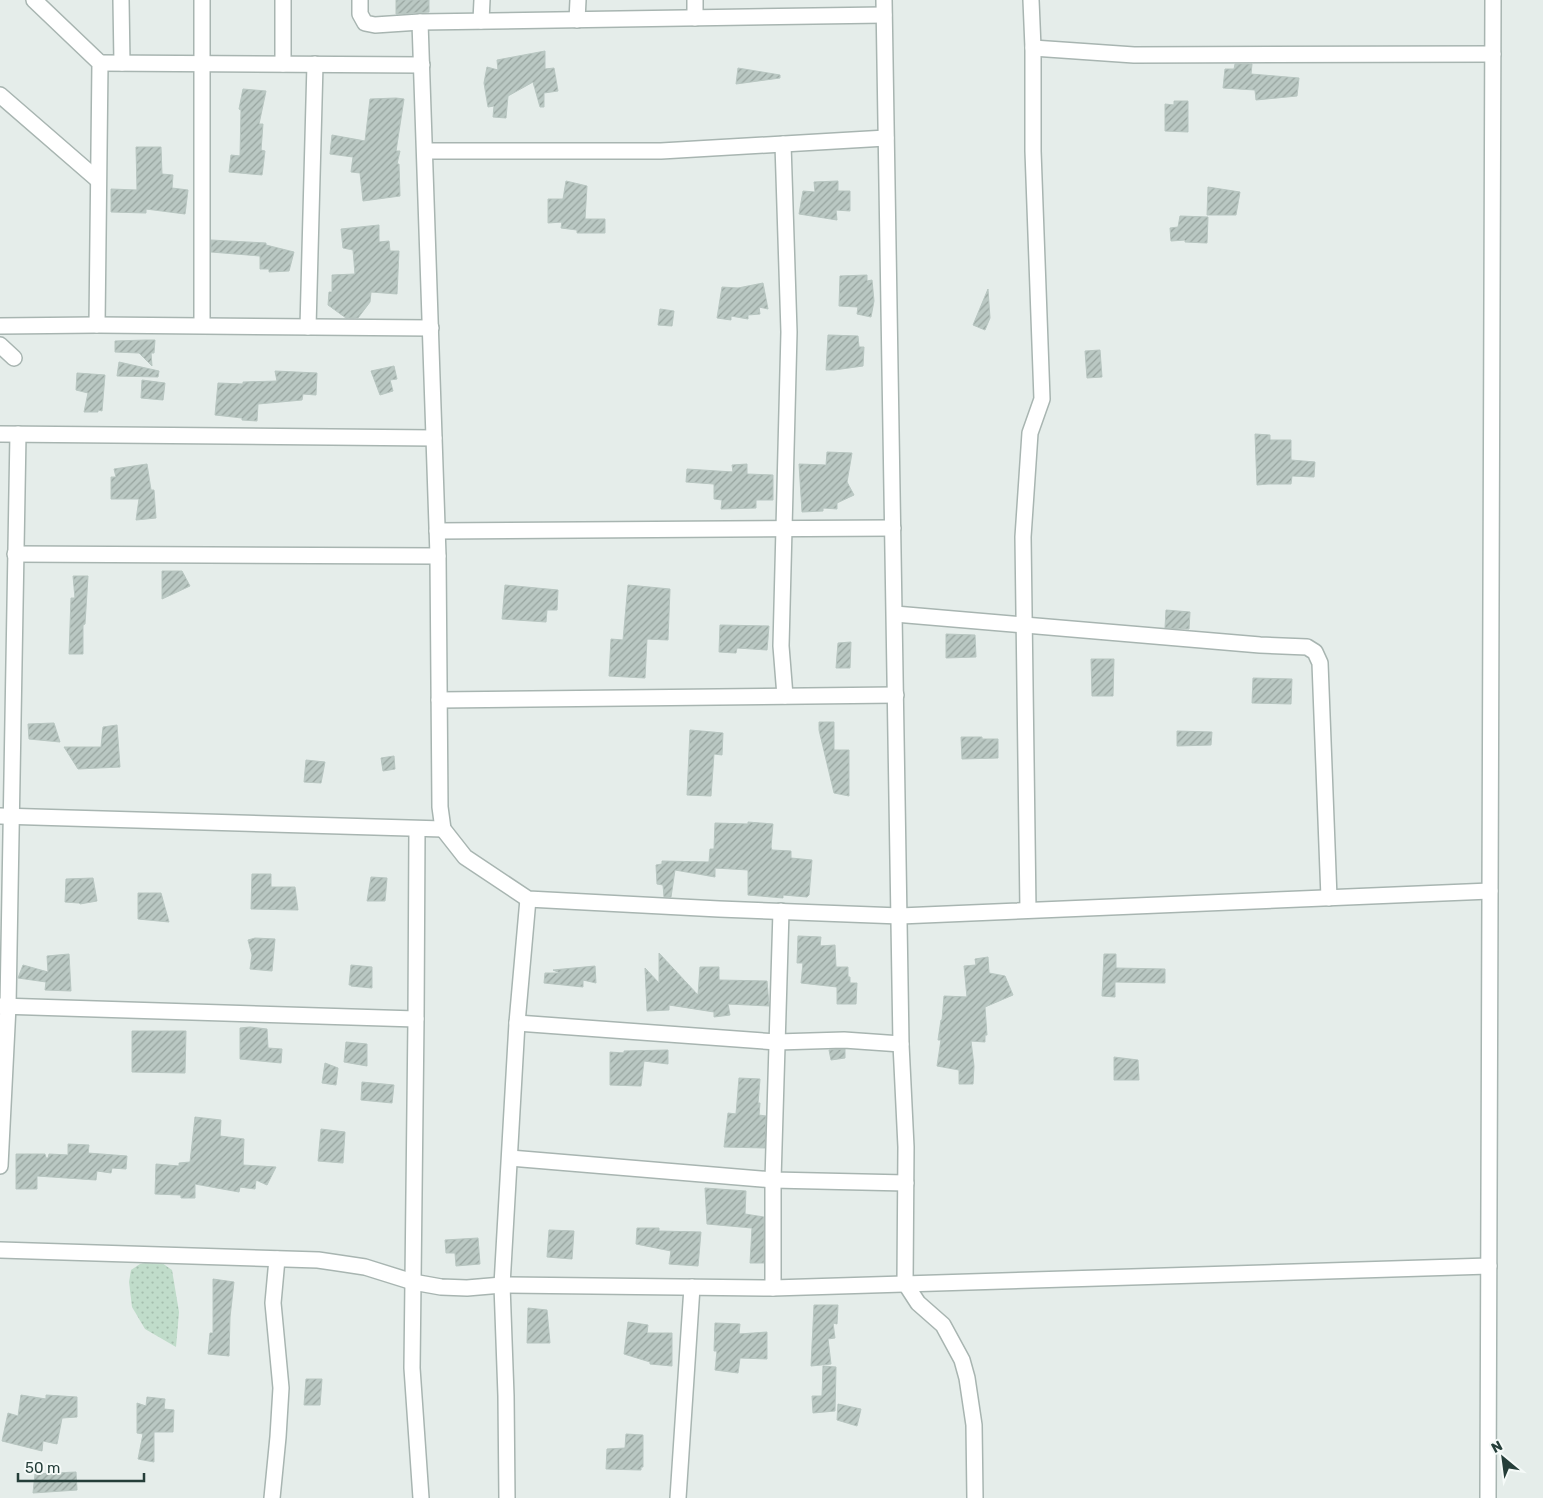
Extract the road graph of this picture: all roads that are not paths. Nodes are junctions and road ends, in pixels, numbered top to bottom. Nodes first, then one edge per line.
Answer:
1 (34, 0) edge
2 (121, 0) edge
3 (202, 0) edge
4 (283, 0) edge
5 (360, 0) edge
6 (482, 0) edge
7 (578, 0) edge
8 (695, 0) edge
9 (1031, 0) edge
10 (1494, 0) edge
11 (884, 8) edge
12 (695, 18) junction
13 (577, 20) junction
14 (481, 21) junction
15 (420, 22) junction
16 (1033, 48) junction
17 (1493, 54) junction
18 (100, 63) junction
19 (122, 63) junction
20 (203, 64) junction
21 (283, 64) junction
22 (314, 64) junction
23 (422, 65) junction
24 (0, 95) edge
25 (886, 138) junction
26 (783, 144) junction
27 (425, 152) junction
28 (98, 180) junction
29 (97, 324) junction
30 (202, 325) junction
31 (0, 326) edge
32 (308, 326) junction
33 (431, 328) junction
34 (0, 345) edge
35 (14, 358) dead end
36 (0, 434) edge
37 (18, 434) junction
38 (434, 438) junction
39 (783, 528) junction
40 (893, 528) junction
41 (437, 532) junction
42 (16, 554) junction
43 (438, 556) junction
44 (894, 614) junction
45 (1025, 626) junction
46 (896, 694) junction
47 (784, 696) junction
48 (439, 700) junction
49 (5, 816) edge
50 (417, 829) junction
51 (443, 830) junction
52 (1490, 891) junction
53 (1329, 898) junction
54 (528, 899) junction
55 (1028, 910) junction
56 (781, 911) junction
57 (900, 916) junction
58 (4, 1006) edge
59 (416, 1019) junction
60 (518, 1023) junction
61 (777, 1042) junction
62 (901, 1044) junction
63 (510, 1158) junction
64 (0, 1166) edge
65 (773, 1180) junction
66 (906, 1183) junction
67 (0, 1250) edge
68 (277, 1259) junction
69 (1489, 1266) junction
70 (413, 1282) junction
71 (905, 1283) junction
72 (502, 1285) junction
73 (692, 1287) junction
74 (773, 1288) junction
75 (272, 1498) edge
76 (420, 1498) edge
77 (506, 1498) edge
78 (678, 1498) edge
79 (974, 1498) edge
80 (1488, 1498) edge

1 - 18 street
2 - 19 street
3 - 20 street
4 - 21 street
5 - 15 street
6 - 14 street
7 - 13 street
8 - 12 street
9 - 16 street
10 - 17 street
11 - 12 street
11 - 25 street
12 - 13 street
13 - 14 street
14 - 15 street
15 - 23 street
16 - 17 street
16 - 45 street
17 - 52 street
18 - 19 street
18 - 28 street
19 - 20 street
20 - 21 street
20 - 30 street
21 - 22 street
22 - 23 street
22 - 32 street
23 - 27 street
24 - 28 street
25 - 26 street
25 - 40 street
26 - 27 street
26 - 39 street
27 - 33 street
28 - 29 street
29 - 30 street
29 - 31 street
30 - 32 street
32 - 33 street
33 - 38 street
34 - 35 street
36 - 37 street
37 - 38 street
37 - 42 street
38 - 41 street
39 - 40 street
39 - 41 street
39 - 47 street
40 - 44 street
41 - 43 street
42 - 43 street
42 - 49 street
43 - 48 street
44 - 45 street
44 - 46 street
45 - 53 street
45 - 55 street
46 - 47 street
46 - 57 street
47 - 48 street
48 - 51 street
49 - 50 street
49 - 58 street
50 - 51 street
50 - 59 street
51 - 54 street
52 - 53 street
52 - 69 street
53 - 55 street
54 - 56 street
54 - 60 street
55 - 57 street
56 - 57 street
56 - 61 street
57 - 62 street
58 - 59 street
58 - 64 street
59 - 70 street
60 - 61 street
60 - 63 street
61 - 62 street
61 - 65 street
62 - 66 street
63 - 65 street
63 - 72 street
65 - 66 street
65 - 74 street
66 - 71 street
67 - 68 street
68 - 70 street
68 - 75 street
69 - 71 street
69 - 80 street
70 - 72 street
70 - 76 street
71 - 74 street
71 - 79 street
72 - 73 street
72 - 77 street
73 - 74 street
73 - 78 street

